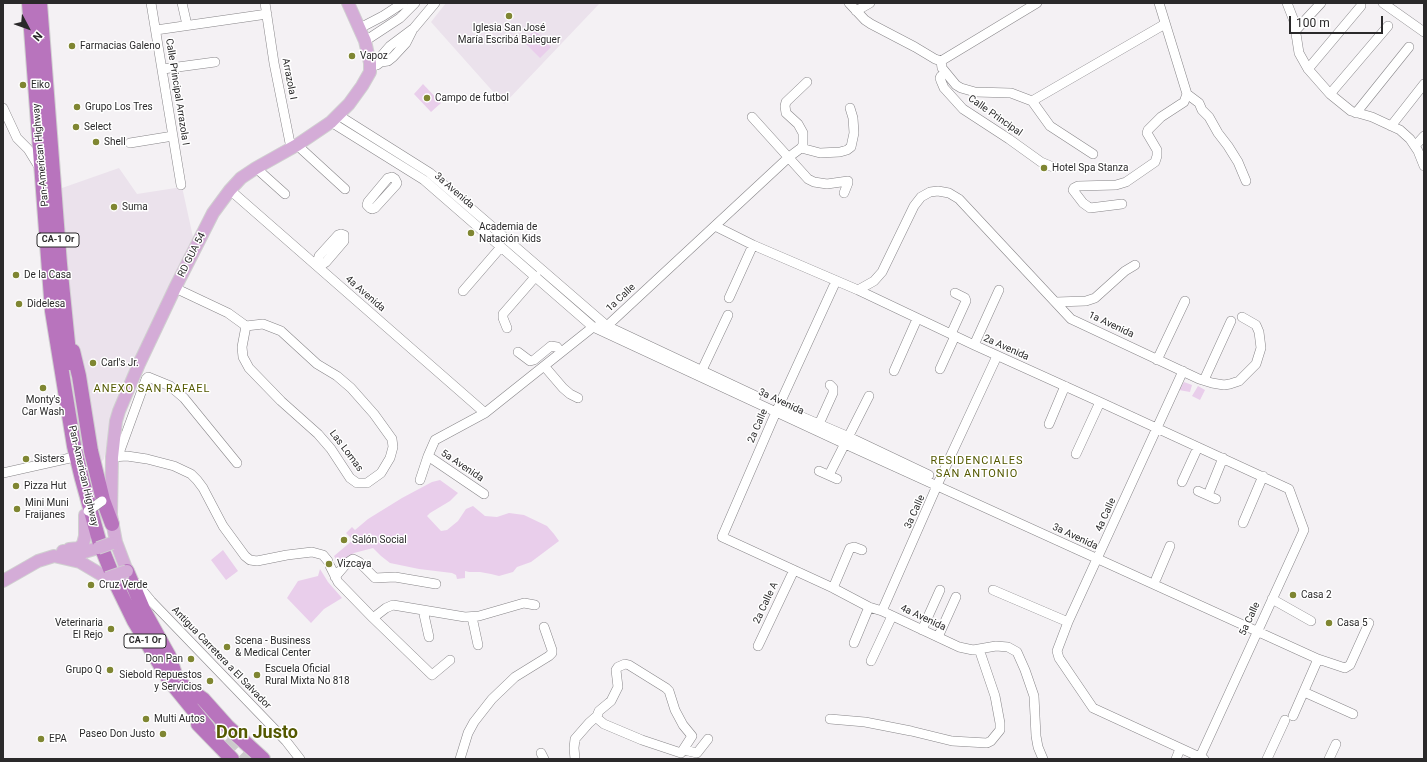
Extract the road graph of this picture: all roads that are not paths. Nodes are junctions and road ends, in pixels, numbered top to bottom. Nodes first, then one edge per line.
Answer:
1 (29, 3) edge
2 (40, 3) edge
3 (151, 3) edge
4 (182, 3) edge
5 (265, 3) edge
6 (348, 3) edge
7 (403, 3) edge
8 (415, 3) edge
9 (435, 3) edge
10 (849, 3) edge
11 (870, 3) edge
12 (1037, 3) edge
13 (1158, 3) edge
14 (1287, 3) edge
15 (1321, 3) edge
16 (1383, 3) edge
17 (1361, 6) dead end
18 (1022, 7) edge
19 (856, 11) junction
20 (267, 14) junction
21 (1164, 24) junction
22 (186, 25) junction
23 (1388, 26) dead end
24 (360, 28) junction
25 (156, 30) junction
26 (1296, 30) junction
27 (1424, 32) edge
28 (365, 41) junction
29 (1409, 47) dead end
30 (940, 61) junction
31 (215, 62) dead end
32 (376, 65) junction
33 (1308, 68) junction
34 (163, 69) junction
35 (946, 73) junction
36 (807, 82) dead end
37 (1424, 84) edge
38 (1187, 94) junction
39 (1330, 94) junction
40 (1032, 101) junction
41 (850, 108) dead end
42 (5, 111) edge
43 (1356, 113) junction
44 (752, 117) dead end
45 (335, 119) junction
46 (1391, 126) junction
47 (173, 136) junction
48 (1424, 136) edge
49 (130, 143) dead end
50 (294, 146) junction
51 (1415, 146) junction
52 (801, 148) junction
53 (1093, 154) dead end
54 (789, 157) junction
55 (1424, 166) edge
56 (404, 167) junction
57 (1052, 167) dead end
58 (256, 168) junction
59 (47, 171) junction
60 (396, 179) dead end
61 (1246, 181) dead end
62 (181, 185) dead end
63 (345, 189) dead end
64 (230, 190) junction
65 (844, 193) dead end
66 (285, 194) dead end
67 (1122, 204) dead end
68 (211, 217) junction
69 (262, 219) junction
70 (715, 226) junction
71 (753, 245) junction
72 (501, 247) junction
73 (60, 264) junction
74 (1136, 265) dead end
75 (536, 276) junction
76 (836, 281) junction
77 (51, 282) junction
78 (175, 288) junction
79 (463, 290) dead end
80 (858, 290) junction
81 (999, 290) dead end
82 (955, 293) dead end
83 (729, 298) dead end
84 (1056, 302) junction
85 (1185, 302) dead end
86 (58, 311) junction
87 (728, 316) dead end
88 (1242, 317) dead end
89 (917, 319) junction
90 (1231, 321) dead end
91 (246, 326) junction
92 (607, 326) junction
93 (593, 327) junction
94 (507, 328) dead end
95 (953, 335) junction
96 (623, 337) junction
97 (974, 345) junction
98 (518, 352) dead end
99 (561, 352) junction
100 (997, 356) junction
101 (1157, 360) junction
102 (545, 367) junction
103 (940, 369) dead end
104 (702, 370) junction
105 (894, 371) dead end
106 (1183, 371) junction
107 (1204, 380) junction
108 (830, 385) dead end
109 (1065, 386) junction
110 (869, 396) dead end
111 (578, 398) dead end
112 (1100, 402) junction
113 (777, 409) junction
114 (485, 413) junction
115 (1049, 424) dead end
116 (816, 427) junction
117 (1157, 428) junction
118 (847, 441) junction
119 (1198, 447) junction
120 (1076, 454) dead end
121 (428, 456) junction
122 (115, 457) junction
123 (70, 458) junction
124 (1223, 458) junction
125 (237, 463) dead end
126 (819, 472) dead end
127 (3, 473) edge
128 (828, 475) junction
129 (1263, 476) junction
130 (837, 479) dead end
131 (420, 480) dead end
132 (1182, 482) dead end
133 (939, 483) junction
134 (112, 486) junction
135 (1289, 489) joint
136 (1198, 491) dead end
137 (484, 494) dead end
138 (102, 500) junction
139 (86, 513) junction
140 (1243, 523) dead end
141 (112, 524) junction
142 (722, 537) joint
143 (114, 543) junction
144 (1170, 546) dead end
145 (97, 549) junction
146 (54, 550) junction
147 (862, 550) dead end
148 (1099, 557) junction
149 (794, 570) junction
150 (127, 571) junction
151 (3, 574) edge
152 (335, 577) junction
153 (107, 578) junction
154 (1156, 579) junction
155 (3, 581) edge
156 (436, 584) dead end
157 (832, 588) junction
158 (940, 590) dead end
159 (993, 590) dead end
160 (956, 597) dead end
161 (1272, 599) junction
162 (147, 605) junction
163 (535, 605) dead end
164 (869, 607) junction
165 (423, 610) junction
166 (882, 611) junction
167 (892, 616) junction
168 (472, 617) junction
169 (373, 618) junction
170 (1311, 621) dead end
171 (1068, 622) junction
172 (1369, 623) dead end
173 (544, 627) dead end
174 (922, 630) junction
175 (1259, 632) junction
176 (429, 637) dead end
177 (938, 637) junction
178 (854, 643) dead end
179 (478, 645) dead end
180 (758, 646) dead end
181 (979, 649) junction
182 (169, 656) junction
183 (1318, 659) junction
184 (450, 660) dead end
185 (871, 661) dead end
186 (173, 681) junction
187 (1304, 692) junction
188 (203, 699) junction
189 (188, 711) junction
190 (1353, 714) dead end
191 (597, 716) junction
192 (830, 719) dead end
193 (211, 725) tunnel mouth
194 (708, 739) dead end
195 (1336, 744) dead end
196 (1180, 749) junction
197 (684, 750) junction
198 (1199, 758) edge
199 (232, 759) edge
200 (263, 759) edge
201 (300, 759) edge
202 (460, 759) edge
203 (575, 759) edge
204 (1043, 759) edge
205 (1176, 759) edge
206 (1267, 759) edge
207 (1328, 759) edge

1 - 59 highway, Pan-American Highway
2 - 59 highway, Pan-American Highway / CA-1 Or
3 - 25 street, Calle Principal Arrazola I
4 - 22 street
5 - 20 street, Arrazola I
6 - 24 main road
7 - 24 street
8 - 28 street
9 - 32 street
10 - 19 street
11 - 19 street
12 - 18 street
13 - 21 street
14 - 26 street
15 - 26 street
16 - 27 street
17 - 33 street
18 - 30 street
19 - 30 street
20 - 22 street
20 - 50 street, Arrazola I
21 - 38 street
21 - 40 street
22 - 25 street
23 - 39 street
24 - 28 main road
25 - 34 street, Calle Principal Arrazola I
26 - 33 street
28 - 32 main road
29 - 43 street
30 - 35 street
31 - 34 street
32 - 45 main road, RD GUA 54
33 - 39 street
34 - 47 street, Calle Principal Arrazola I
35 - 40 street
35 - 57 street, Calle Principal
36 - 52 street
37 - 46 street
38 - 61 street
38 - 67 street
39 - 43 street
40 - 53 street
41 - 52 street
42 - 59 street
43 - 46 street
44 - 54 street
45 - 50 main road, RD GUA 54
45 - 56 street, 3a Avenida
45 - 92 street, 3a Avenida
46 - 51 street
47 - 49 street
47 - 62 street, Calle Principal Arrazola I
48 - 51 street
50 - 58 main road, RD GUA 54
50 - 63 street
51 - 55 street
52 - 54 street, 1a Calle
54 - 65 street
54 - 70 street, 1a Calle
56 - 60 street
56 - 72 street, 3a Avenida
58 - 64 main road, RD GUA 54
58 - 66 street
59 - 73 highway, Pan-American Highway / CA-1 Or
59 - 77 highway, Pan-American Highway / CA-1 Or
64 - 68 main road, RD GUA 54
64 - 69 street, 4a Avenida
68 - 69 street
68 - 78 main road, RD GUA 54
69 - 114 street, 4a Avenida
70 - 71 street, 2a Avenida
70 - 92 street, 1a Calle
71 - 76 street, 2a Avenida
71 - 83 street
72 - 75 street, 3a Avenida
72 - 79 street
73 - 77 highway
73 - 86 highway, Pan-American Highway / CA-1 Or
74 - 84 street
75 - 93 street, 3a Avenida
75 - 94 street
76 - 80 street, 2a Avenida
76 - 113 street, 2a Calle
77 - 86 highway, Pan-American Highway / CA-1 Or
78 - 91 street
78 - 122 main road, RD GUA 54
80 - 84 street, 1a Avenida
80 - 89 street, 2a Avenida
81 - 97 street
82 - 95 street
84 - 101 street, 1a Avenida
85 - 101 street
86 - 123 highway
86 - 138 highway
86 - 186 highway, Pan-American Highway / CA-1 Or
87 - 104 street
88 - 107 street, 1a Avenida
89 - 95 street, 2a Avenida
89 - 105 street
90 - 107 street
91 - 91 street, Las Lomas
92 - 93 street, 1a Calle
92 - 96 street, 3a Avenida
93 - 96 street, 3a Avenida
93 - 99 street
95 - 97 street, 2a Avenida
95 - 103 street
96 - 104 street, 3a Avenida
96 - 113 street, 3a Avenida
97 - 100 street, 2a Avenida
98 - 99 street
99 - 102 street
100 - 109 street, 2a Avenida
100 - 133 street, 3a Calle
101 - 106 street, 1a Avenida
102 - 111 street
102 - 114 street
104 - 113 street, 3a Avenida
106 - 107 street, 1a Avenida
106 - 117 street, 4a Calle
108 - 116 street
109 - 112 street, 2a Avenida
109 - 115 street
110 - 118 street
112 - 117 street, 2a Avenida
112 - 120 street
113 - 116 street, 3a Avenida
113 - 142 street, 2a Calle
114 - 121 street
116 - 118 street, 3a Avenida
117 - 119 street, 2a Avenida
117 - 148 street, 4a Calle
118 - 128 street
118 - 133 street, 3a Avenida
119 - 124 street, 2a Avenida
119 - 132 street
121 - 131 street
121 - 137 street, 5a Avenida
122 - 125 street
122 - 134 main road, RD GUA 54
122 - 152 street
123 - 127 street
123 - 139 highway
124 - 129 street, 2a Avenida
124 - 136 street
126 - 128 street
128 - 130 street
129 - 135 street, 2a Avenida
129 - 140 street
133 - 148 street, 3a Avenida
133 - 166 street, 3a Calle
134 - 138 street
134 - 141 main road, RD GUA 54
135 - 161 street, 5a Calle
138 - 139 street, bridge
138 - 141 highway
139 - 145 highway
139 - 146 main road
141 - 143 main road, RD GUA 54
142 - 149 street, 4a Avenida
143 - 145 main road, bridge
143 - 150 main road, RD GUA 54
144 - 154 street
145 - 146 main road
145 - 153 highway
146 - 151 main road
147 - 157 street
148 - 154 street, 3a Avenida
148 - 171 street, 4a Calle
148 - 175 street, 3a Avenida
149 - 157 street, 4a Avenida
149 - 180 street, 2a Calle A
150 - 153 main road, bridge
150 - 162 highway
152 - 156 street
152 - 169 street
153 - 155 main road
153 - 186 highway
154 - 175 street, 3a Avenida
157 - 164 street, 4a Avenida
158 - 174 street
159 - 171 street
160 - 177 street
161 - 170 street
161 - 175 street, 5a Calle
162 - 182 highway
162 - 201 street, Antigua Carretera a El Salvador
163 - 168 street
164 - 166 street, 4a Avenida
164 - 178 street
165 - 168 street
165 - 169 street
165 - 176 street
166 - 167 street, 4a Avenida
167 - 174 street, 4a Avenida
167 - 185 street
168 - 179 street
169 - 184 street
171 - 196 street, 4a Calle
172 - 183 street, 3a Avenida
173 - 202 street
174 - 177 street, 4a Avenida
175 - 183 street, 3a Avenida
175 - 198 street, 5a Calle
177 - 181 street, 4a Avenida
181 - 192 street
181 - 204 street, 4a Avenida
182 - 186 highway
182 - 188 highway
183 - 187 street
186 - 188 highway
186 - 189 highway
186 - 189 highway
186 - 193 highway, Pan-American Highway / CA-1 Or
187 - 190 street
187 - 206 street
188 - 200 highway
189 - 199 highway
191 - 197 street
191 - 197 street
191 - 203 street
194 - 197 street
195 - 207 street
196 - 198 street
196 - 205 street

